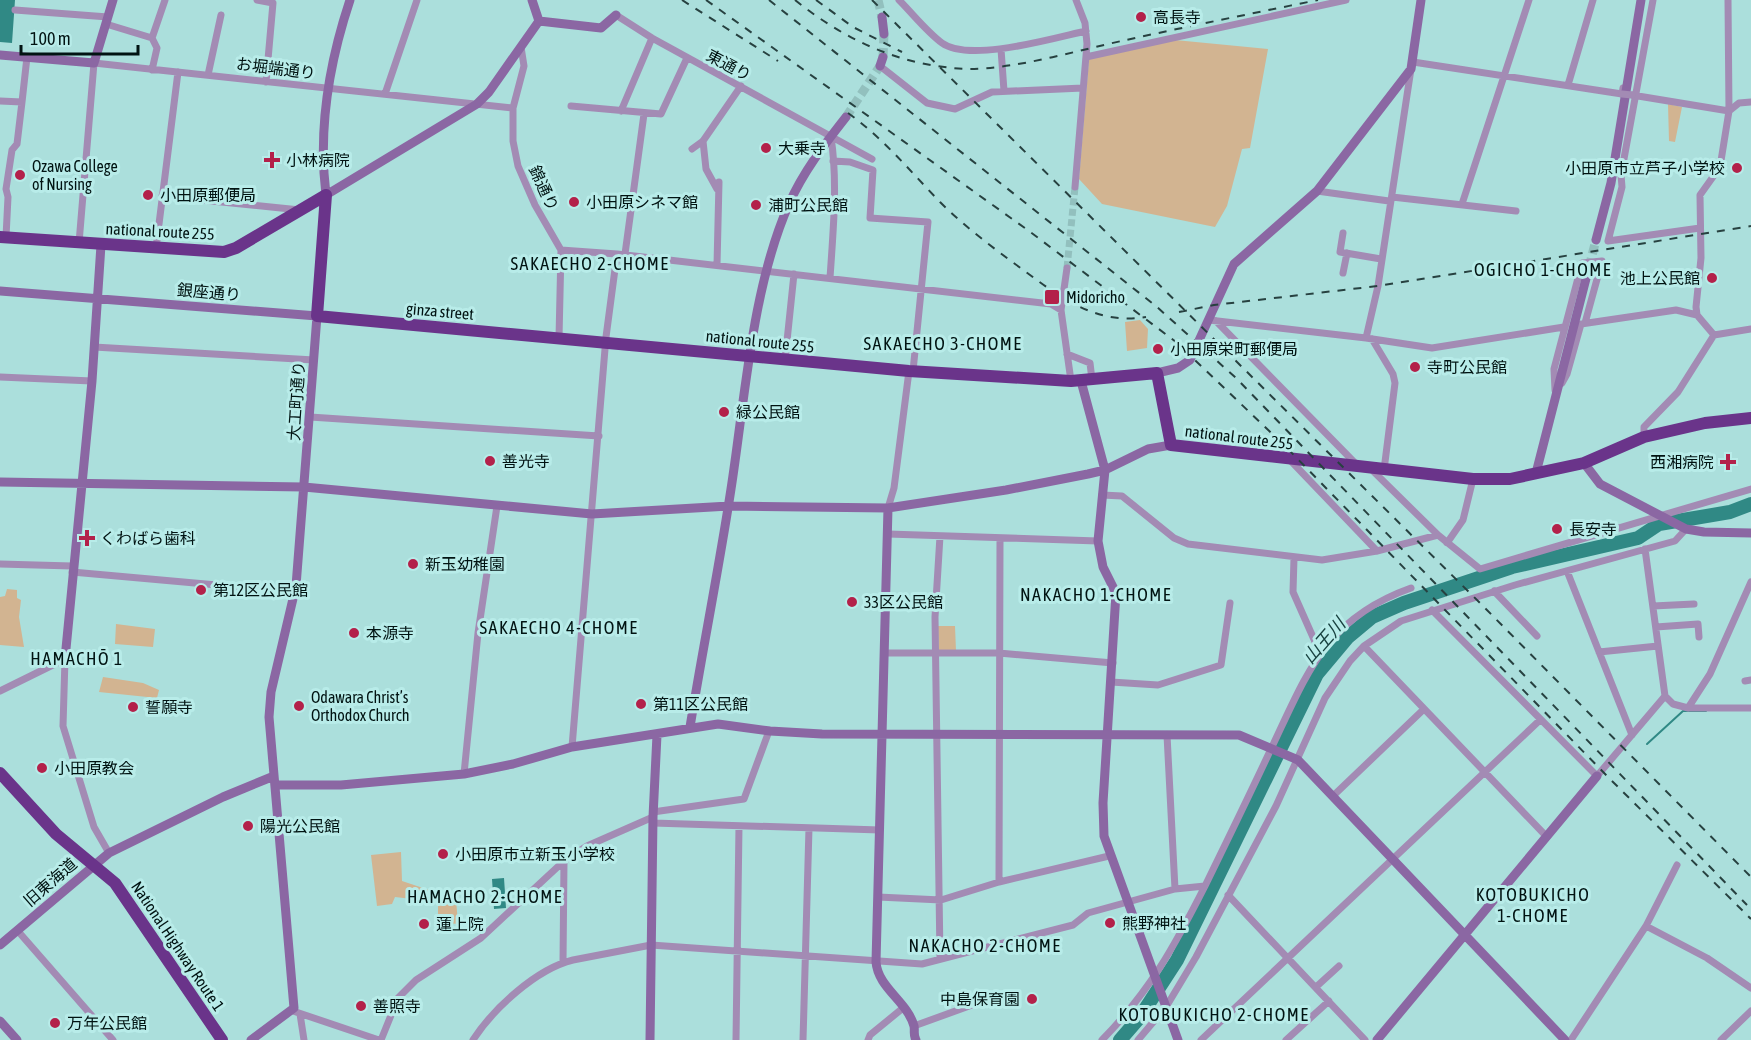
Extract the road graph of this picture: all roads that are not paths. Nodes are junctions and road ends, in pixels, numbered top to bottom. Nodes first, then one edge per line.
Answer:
1 (113, 0) edge
2 (165, 0) edge
3 (257, 0) edge
4 (350, 0) edge
5 (417, 0) edge
6 (532, 0) edge
7 (899, 0) edge
8 (1076, 0) edge
9 (1346, 0) edge
10 (1421, 0) edge
11 (1529, 0) edge
12 (1593, 0) edge
13 (1640, 0) edge
14 (1653, 0) edge
15 (1728, 0) edge
16 (273, 2) edge
17 (15, 10) dead end
18 (221, 15) dead end
19 (616, 15) joint
20 (882, 17) tunnel mouth
21 (107, 20) junction
22 (539, 21) junction
23 (1086, 31) junction
24 (884, 34) tunnel mouth
25 (152, 38) junction
26 (652, 38) junction
27 (521, 47) junction
28 (1001, 50) junction
29 (0, 55) edge
30 (27, 57) junction
31 (1086, 57) junction
32 (687, 58) junction
33 (881, 62) dead end
34 (94, 63) junction
35 (1412, 66) junction
36 (152, 70) junction
37 (178, 72) junction
38 (208, 75) junction
39 (1505, 76) junction
40 (266, 82) junction
41 (1568, 85) junction
42 (741, 86) junction
43 (1083, 88) junction
44 (327, 89) junction
45 (1004, 91) junction
46 (1622, 93) junction
47 (385, 94) junction
48 (1634, 95) junction
49 (0, 101) edge
50 (22, 102) junction
51 (1751, 102) edge
52 (477, 104) junction
53 (571, 106) dead end
54 (513, 108) junction
55 (621, 111) junction
56 (1729, 111) junction
57 (644, 114) junction
58 (846, 117) tunnel mouth
59 (831, 137) junction
60 (703, 141) junction
61 (692, 149) dead end
62 (872, 159) dead end
63 (833, 161) junction
64 (719, 182) dead end
65 (1075, 187) tunnel mouth
66 (3, 189) edge
67 (1317, 191) junction
68 (718, 193) junction
69 (326, 195) junction
70 (162, 196) junction
71 (1391, 199) junction
72 (1462, 204) junction
73 (301, 210) junction
74 (1516, 211) dead end
75 (1700, 228) junction
76 (1343, 233) dead end
77 (3, 237) edge
78 (1596, 240) tunnel mouth
79 (79, 243) junction
80 (101, 245) junction
81 (156, 249) junction
82 (561, 250) junction
83 (1347, 253) junction
84 (617, 254) junction
85 (626, 254) junction
86 (1381, 259) junction
87 (717, 266) junction
88 (1588, 267) tunnel mouth
89 (1067, 268) tunnel mouth
90 (765, 271) junction
91 (1343, 273) dead end
92 (794, 274) junction
93 (830, 278) junction
94 (922, 288) junction
95 (0, 291) edge
96 (98, 297) junction
97 (1061, 310) junction
98 (1698, 315) junction
99 (317, 316) junction
100 (1213, 320) junction
101 (1586, 324) junction
102 (1564, 327) junction
103 (1751, 329) edge
104 (1714, 335) junction
105 (559, 338) junction
106 (1369, 338) junction
107 (606, 342) junction
108 (94, 347) junction
109 (1067, 354) junction
110 (752, 356) junction
111 (314, 360) junction
112 (785, 360) junction
113 (911, 371) junction
114 (1157, 373) junction
115 (0, 376) edge
116 (92, 381) junction
117 (1082, 381) junction
118 (1555, 396) junction
119 (310, 417) junction
120 (1751, 418) edge
121 (599, 436) junction
122 (1644, 437) junction
123 (1171, 445) junction
124 (1290, 460) junction
125 (1584, 463) junction
126 (1365, 469) junction
127 (1105, 470) junction
128 (1384, 470) junction
129 (1536, 473) junction
130 (1473, 479) junction
131 (0, 482) edge
132 (80, 484) junction
133 (304, 487) junction
134 (1751, 489) edge
135 (1102, 495) junction
136 (497, 506) junction
137 (729, 506) junction
138 (888, 508) junction
139 (592, 514) junction
140 (1660, 516) junction
141 (1686, 529) junction
142 (1751, 533) edge
143 (888, 534) junction
144 (1438, 535) junction
145 (940, 536) junction
146 (1000, 539) junction
147 (1098, 541) junction
148 (1447, 543) junction
149 (1645, 549) junction
150 (1377, 551) junction
151 (1294, 558) junction
152 (0, 564) edge
153 (72, 569) junction
154 (1567, 571) junction
155 (1751, 582) edge
156 (1411, 588) dead end
157 (1494, 591) junction
158 (295, 592) junction
159 (1230, 603) dead end
160 (1694, 604) dead end
161 (1653, 606) junction
162 (1432, 610) junction
163 (1656, 627) junction
164 (1537, 636) dead end
165 (1699, 637) dead end
166 (1364, 646) junction
167 (1658, 646) junction
168 (1599, 652) junction
169 (884, 653) junction
170 (937, 653) junction
171 (999, 653) junction
172 (1320, 653) junction
173 (65, 659) junction
174 (1113, 663) junction
175 (1110, 682) junction
176 (0, 691) edge
177 (1665, 696) junction
178 (1688, 708) junction
179 (1751, 708) edge
180 (1424, 709) junction
181 (1540, 720) junction
182 (690, 726) junction
183 (769, 731) junction
184 (657, 735) junction
185 (882, 735) junction
186 (1108, 735) junction
187 (1167, 735) junction
188 (1632, 735) junction
189 (937, 736) junction
190 (999, 736) junction
191 (572, 747) junction
192 (1271, 748) junction
193 (1298, 760) junction
194 (0, 773) edge
195 (1485, 773) junction
196 (464, 774) junction
197 (1597, 776) junction
198 (274, 780) junction
199 (1333, 796) junction
200 (653, 818) junction
201 (739, 826) junction
202 (809, 828) junction
203 (880, 830) junction
204 (1547, 837) junction
205 (109, 853) junction
206 (1109, 856) junction
207 (1394, 859) junction
208 (564, 861) junction
209 (1677, 865) dead end
210 (92, 866) junction
211 (999, 882) junction
212 (1205, 886) junction
213 (1175, 889) junction
214 (1228, 895) junction
215 (878, 897) junction
216 (941, 900) junction
217 (1128, 903) junction
218 (1646, 926) junction
219 (17, 930) junction
220 (1464, 937) junction
221 (0, 945) edge
222 (651, 945) junction
223 (738, 952) junction
224 (805, 956) junction
225 (940, 958) junction
226 (1289, 959) junction
227 (563, 962) junction
228 (876, 962) junction
229 (1339, 966) dead end
230 (1155, 979) junction
231 (1316, 987) junction
232 (1751, 988) edge
233 (982, 1001) dead end
234 (1329, 1001) junction
235 (1166, 1007) junction
236 (903, 1008) junction
237 (1751, 1011) edge
238 (297, 1012) junction
239 (0, 1021) edge
240 (914, 1026) junction
241 (18, 1040) edge
242 (113, 1040) edge
243 (222, 1040) edge
244 (251, 1040) edge
245 (304, 1040) edge
246 (380, 1040) edge
247 (473, 1040) edge
248 (650, 1040) edge
249 (736, 1040) edge
250 (803, 1040) edge
251 (868, 1040) edge
252 (916, 1040) edge
253 (1102, 1040) edge
254 (1138, 1040) edge
255 (1178, 1040) edge
256 (1201, 1040) edge
257 (1286, 1040) edge
258 (1365, 1040) edge
259 (1377, 1040) edge
260 (1565, 1040) edge
261 (1571, 1040) edge
262 (1721, 1040) edge

1 - 21 street
2 - 25 street
3 - 16 street
4 - 44 street
5 - 47 street
6 - 22 street
7 - 28 street
8 - 23 street
9 - 31 street
10 - 35 street
11 - 39 street
12 - 41 street
13 - 46 street
13 - 78 street
14 - 48 street
15 - 56 street
16 - 40 street
17 - 21 street
18 - 38 street
19 - 22 street
19 - 26 street, 東通り
20 - 24 street
21 - 25 street
21 - 34 street
22 - 27 street
23 - 28 street
23 - 31 street
25 - 36 street
26 - 32 street, 東通り
26 - 55 street
27 - 52 street
27 - 54 street, 錦通り
28 - 45 street
29 - 30 street, お堀端通り
30 - 34 street, お堀端通り
30 - 50 street
31 - 43 street
32 - 42 street, 東通り
32 - 57 street
33 - 45 street
34 - 36 street, お堀端通り
34 - 79 street
35 - 39 street
35 - 67 street
35 - 71 street
36 - 37 street, お堀端通り
37 - 38 street, お堀端通り
37 - 70 street
38 - 40 street, お堀端通り
39 - 41 street
39 - 72 street
40 - 44 street, お堀端通り
41 - 46 street
42 - 59 street, 東通り
42 - 60 street
43 - 45 street
43 - 65 street
44 - 47 street, お堀端通り
44 - 69 street
46 - 48 street, bridge
47 - 52 street, お堀端通り
48 - 56 street
48 - 75 street
49 - 50 street
50 - 66 street
51 - 56 street
52 - 54 street, お堀端通り
52 - 69 street
53 - 55 street
54 - 82 street, 錦通り
55 - 57 street
56 - 75 street
57 - 85 street
58 - 59 street
59 - 62 street, 東通り
59 - 63 street
59 - 90 street
60 - 61 street
60 - 68 street
63 - 93 street
63 - 94 street
64 - 68 street
66 - 77 street
67 - 71 street
67 - 100 street
68 - 87 street
69 - 73 highway, national route 255
69 - 99 highway
70 - 73 street
70 - 81 street
71 - 72 street
71 - 86 street
72 - 74 street
73 - 81 highway, national route 255
75 - 98 street
76 - 83 street
77 - 79 highway, national route 255
79 - 80 highway, national route 255
80 - 81 highway, national route 255
80 - 96 street
82 - 84 street
82 - 105 street
83 - 86 street
83 - 91 street
84 - 85 street
84 - 107 street
85 - 87 street
86 - 106 street
87 - 90 street
88 - 118 street
89 - 97 street
90 - 92 street
90 - 110 street
92 - 93 street
92 - 112 street
93 - 94 street
94 - 97 street
94 - 113 street
95 - 96 street, 銀座通り
96 - 99 street, 銀座通り
96 - 108 street
97 - 109 street
98 - 101 street
98 - 104 street
99 - 105 highway, ginza street
99 - 111 street, 大工町通り
100 - 106 street
100 - 114 street
100 - 126 street
101 - 102 street
101 - 118 street
102 - 106 street
102 - 118 street
103 - 104 street
104 - 122 street
105 - 107 highway, national route 255
106 - 128 street
107 - 110 highway, national route 255
107 - 121 street
108 - 111 street
108 - 116 street
109 - 117 street
109 - 117 street
110 - 112 highway, national route 255
110 - 137 street
111 - 119 street, 大工町通り
112 - 113 highway, national route 255
113 - 117 highway, national route 255
113 - 138 street
114 - 117 highway, national route 255
114 - 123 highway, national route 255
115 - 116 street
116 - 132 street
117 - 127 street
118 - 129 street
119 - 121 street
119 - 133 street, 大工町通り
120 - 122 highway, national route 255
121 - 139 street
122 - 125 highway, national route 255
123 - 124 highway, national route 255
123 - 127 street
124 - 126 highway, national route 255
124 - 150 street
125 - 129 highway, national route 255
125 - 140 street
126 - 128 highway, national route 255
126 - 144 street
127 - 135 street
127 - 138 street
128 - 130 highway, national route 255
129 - 130 highway, national route 255
130 - 148 street
131 - 132 street
132 - 133 street
132 - 153 street
133 - 136 street
133 - 158 street, 大工町通り
134 - 140 street
135 - 147 street
135 - 151 street
136 - 139 street
136 - 196 street
137 - 138 street
137 - 139 street
137 - 182 street
138 - 143 street
139 - 191 street
140 - 141 street
140 - 148 street
141 - 142 street
141 - 149 street
143 - 145 street
143 - 169 street
144 - 148 street
144 - 150 street
145 - 146 street
145 - 170 street
146 - 147 street
146 - 171 street
147 - 174 street
149 - 154 street
149 - 161 street
150 - 151 street
151 - 172 street
152 - 153 street
153 - 158 street
153 - 173 street
154 - 157 street
154 - 168 street
155 - 178 street
156 - 172 street
157 - 162 street
157 - 164 street
158 - 198 street, 大工町通り
159 - 175 street
160 - 161 street
161 - 163 street
162 - 166 street
162 - 181 street
163 - 165 street
163 - 167 street
166 - 180 street
166 - 193 street
167 - 168 street
167 - 177 street
168 - 188 street
169 - 170 street
169 - 185 street
170 - 171 street
170 - 189 street
171 - 174 street
171 - 190 street
172 - 192 street
173 - 176 street
173 - 205 street
174 - 175 street
175 - 186 street
177 - 178 street
177 - 188 street
178 - 179 street
180 - 195 street
180 - 199 street
181 - 195 street
181 - 197 street
182 - 183 street
182 - 184 street
183 - 185 street
183 - 200 street
184 - 191 street
184 - 200 street
185 - 189 street
185 - 203 street
186 - 187 street
186 - 190 street
186 - 206 street
187 - 192 street
187 - 213 street
188 - 197 street
189 - 190 street
189 - 216 street
190 - 211 street
191 - 196 street
192 - 193 street
192 - 212 street
193 - 199 street
193 - 214 street
194 - 210 highway, National Highway Route 1
195 - 204 street
195 - 207 street
196 - 198 street
197 - 204 street
198 - 205 street, 旧東海道
198 - 238 street, 大工町通り
199 - 207 street
200 - 201 street
200 - 208 street
200 - 222 street
201 - 202 street
201 - 223 street
202 - 203 street
202 - 224 street
203 - 215 street
204 - 220 street
205 - 210 street, 旧東海道
206 - 211 street
206 - 217 street
207 - 220 street
207 - 226 street
208 - 227 street
208 - 246 street
209 - 218 street
210 - 219 street, 旧東海道
210 - 243 highway, National Highway Route 1
211 - 216 street
212 - 213 street
212 - 230 street
213 - 217 street
214 - 226 street
214 - 235 street
215 - 216 street
215 - 228 street
216 - 225 street
217 - 225 street
217 - 230 street
218 - 232 street
218 - 261 street
219 - 221 street, 旧東海道
219 - 242 street
220 - 259 street
220 - 260 street
222 - 223 street
222 - 227 street
222 - 248 street
223 - 224 street
223 - 249 street
224 - 228 street
224 - 250 street
225 - 228 street
226 - 231 street
226 - 256 street
227 - 247 street
228 - 236 street
229 - 231 street
230 - 235 street
230 - 253 street
231 - 234 street
233 - 240 street
234 - 257 street
234 - 258 street
235 - 254 street
235 - 255 street
236 - 240 street
236 - 251 street
237 - 262 street
238 - 244 street
238 - 245 street
238 - 246 street
239 - 241 street
240 - 252 street

